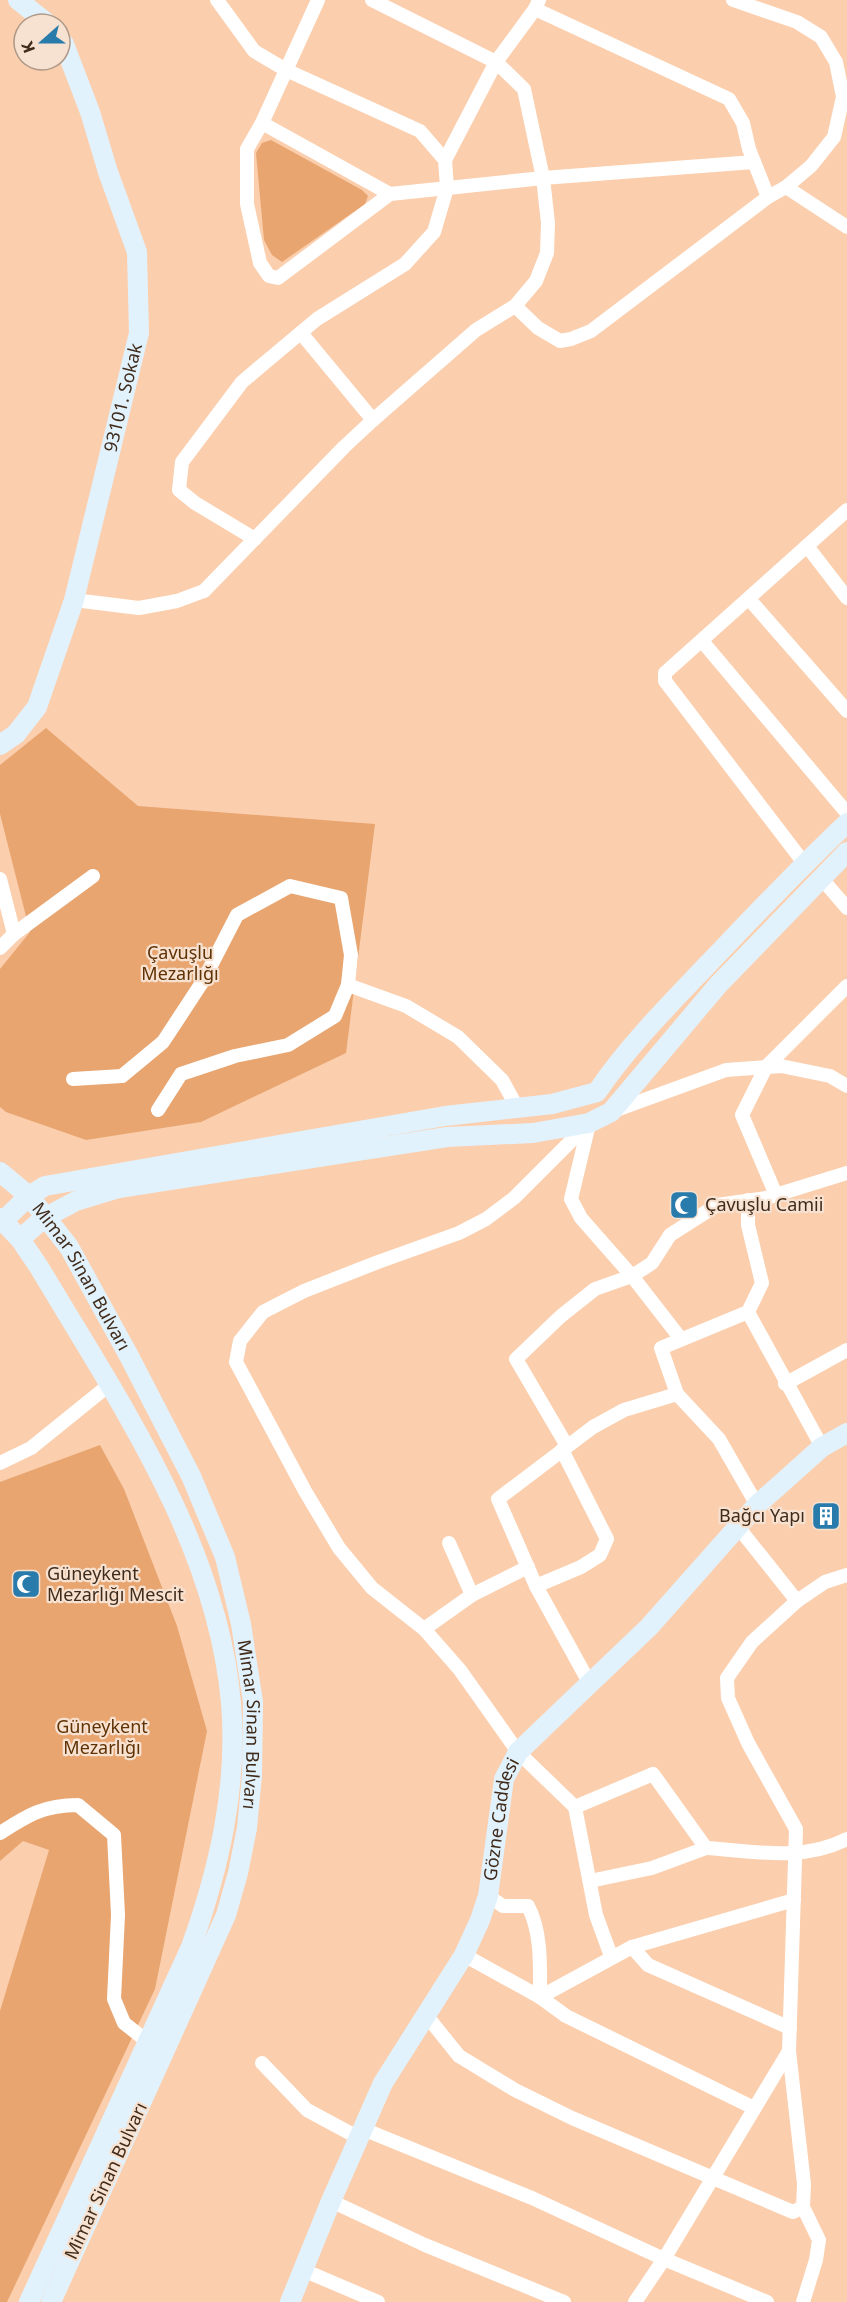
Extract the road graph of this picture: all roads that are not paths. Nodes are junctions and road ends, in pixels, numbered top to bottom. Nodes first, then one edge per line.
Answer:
1 (18, 0) edge
2 (217, 0) edge
3 (318, 0) edge
4 (372, 0) edge
5 (733, 0) edge
6 (537, 5) edge
7 (33, 12) edge
8 (496, 62) junction
9 (72, 65) edge
10 (286, 70) junction
11 (843, 104) edge
12 (262, 123) junction
13 (444, 160) junction
14 (754, 162) junction
15 (543, 178) junction
16 (786, 187) junction
17 (447, 188) junction
18 (390, 194) junction
19 (768, 197) junction
20 (847, 227) edge
21 (515, 306) junction
22 (301, 333) junction
23 (373, 420) junction
24 (847, 510) edge
25 (255, 539) junction
26 (807, 546) junction
27 (847, 598) edge
28 (749, 599) junction
29 (74, 600) junction
30 (702, 641) junction
31 (847, 711) edge
32 (0, 745) edge
33 (847, 813) edge
34 (847, 823) edge
35 (847, 852) edge
36 (804, 863) junction
37 (93, 876) dead end
38 (0, 879) edge
39 (822, 879) junction
40 (847, 908) edge
41 (14, 934) junction
42 (0, 948) edge
43 (348, 986) junction
44 (847, 986) edge
45 (766, 1067) junction
46 (73, 1079) dead end
47 (847, 1086) edge
48 (518, 1108) junction
49 (158, 1110) dead end
50 (611, 1112) junction
51 (589, 1123) junction
52 (0, 1172) edge
53 (847, 1173) edge
54 (777, 1195) junction
55 (29, 1196) junction
56 (748, 1200) junction
57 (44, 1218) junction
58 (2, 1219) edge
59 (20, 1239) junction
60 (632, 1276) junction
61 (748, 1312) junction
62 (681, 1339) junction
63 (847, 1350) edge
64 (785, 1384) junction
65 (109, 1385) junction
66 (677, 1394) junction
67 (847, 1433) edge
68 (822, 1447) junction
69 (565, 1448) junction
70 (0, 1463) edge
71 (757, 1505) junction
72 (738, 1527) junction
73 (448, 1543) dead end
74 (528, 1567) junction
75 (847, 1575) edge
76 (536, 1586) junction
77 (472, 1595) junction
78 (797, 1600) junction
79 (424, 1629) junction
80 (590, 1684) junction
81 (518, 1752) junction
82 (575, 1807) junction
83 (0, 1833) edge
84 (847, 1839) edge
85 (706, 1848) junction
86 (795, 1854) junction
87 (590, 1881) junction
88 (488, 1896) junction
89 (794, 1900) junction
90 (632, 1947) junction
91 (464, 1955) junction
92 (611, 1956) junction
93 (540, 1997) junction
94 (426, 2015) junction
95 (790, 2028) junction
96 (148, 2042) junction
97 (789, 2050) junction
98 (262, 2063) dead end
99 (754, 2108) junction
100 (361, 2134) junction
101 (712, 2178) junction
102 (331, 2201) junction
103 (803, 2207) junction
104 (664, 2259) junction
105 (303, 2270) junction
106 (29, 2302) edge
107 (51, 2302) edge
108 (290, 2302) edge
109 (378, 2302) edge
110 (564, 2302) edge
111 (634, 2302) edge
112 (767, 2302) edge
113 (803, 2302) edge

1 - 7 main road
2 - 10 street
3 - 10 street
4 - 8 street
5 - 11 street
6 - 8 street
6 - 14 street
8 - 13 street
8 - 15 street
9 - 29 main road, 93101. Sokak
10 - 12 street
10 - 13 street
11 - 16 street
12 - 18 street
12 - 18 street
13 - 17 street
14 - 15 street
14 - 19 street
15 - 17 street
15 - 21 street
16 - 19 street
16 - 20 street
17 - 18 street
17 - 22 street
19 - 21 street
21 - 23 street
22 - 23 street
22 - 25 street
23 - 25 street
24 - 26 street
25 - 29 street
26 - 27 street
26 - 28 street
28 - 30 street
28 - 31 street
29 - 32 main road, 93101. Sokak
30 - 33 street
30 - 36 street
34 - 36 main road
35 - 39 main road
36 - 48 main road
37 - 41 street
38 - 41 street
39 - 40 street
39 - 50 main road
41 - 42 street
43 - 46 street
43 - 48 street
43 - 49 street
44 - 45 street
45 - 47 street
45 - 50 street
45 - 54 street
48 - 55 main road
50 - 51 main road
51 - 57 main road
51 - 60 street
51 - 79 street
52 - 55 main road, Mimar Sinan Bulvarı
53 - 54 street
54 - 56 street
55 - 57 main road, Mimar Sinan Bulvarı
55 - 58 main road
56 - 60 street
56 - 61 street
57 - 59 main road
57 - 107 main road, Mimar Sinan Bulvarı
58 - 59 main road, Mimar Sinan Bulvarı
59 - 65 main road, Mimar Sinan Bulvarı
60 - 62 street
60 - 69 street
61 - 62 street
61 - 64 street
62 - 66 street
63 - 64 street
64 - 68 street
65 - 70 street
65 - 96 main road, Mimar Sinan Bulvarı
66 - 69 street
66 - 71 street
67 - 68 main road, Gözne Caddesi
68 - 71 main road, Gözne Caddesi
69 - 74 street
69 - 76 street
71 - 72 main road, Gözne Caddesi
72 - 78 street
72 - 80 main road, Gözne Caddesi
73 - 77 street
74 - 76 street
74 - 77 street
75 - 78 street
76 - 80 street
77 - 79 street
78 - 86 street
79 - 81 street
80 - 81 main road, Gözne Caddesi
81 - 82 street
81 - 88 main road, Gözne Caddesi
82 - 85 street
82 - 87 street
83 - 96 street
84 - 86 street
85 - 86 street
85 - 87 street
86 - 89 street
87 - 92 street
88 - 91 main road, Gözne Caddesi
88 - 93 street
89 - 90 street
89 - 95 street
90 - 92 street
90 - 95 street
91 - 93 street
91 - 94 main road, Gözne Caddesi
92 - 93 street
93 - 99 street
94 - 100 main road, Gözne Caddesi
94 - 101 street
95 - 97 street
96 - 106 main road, Mimar Sinan Bulvarı
97 - 99 street
97 - 103 street
98 - 100 street
99 - 101 street
100 - 102 main road, Gözne Caddesi
100 - 104 street
101 - 103 street
101 - 104 street
102 - 105 main road, Gözne Caddesi
102 - 110 street
103 - 113 street
104 - 111 street
104 - 112 street
105 - 108 main road, Gözne Caddesi
105 - 109 street

